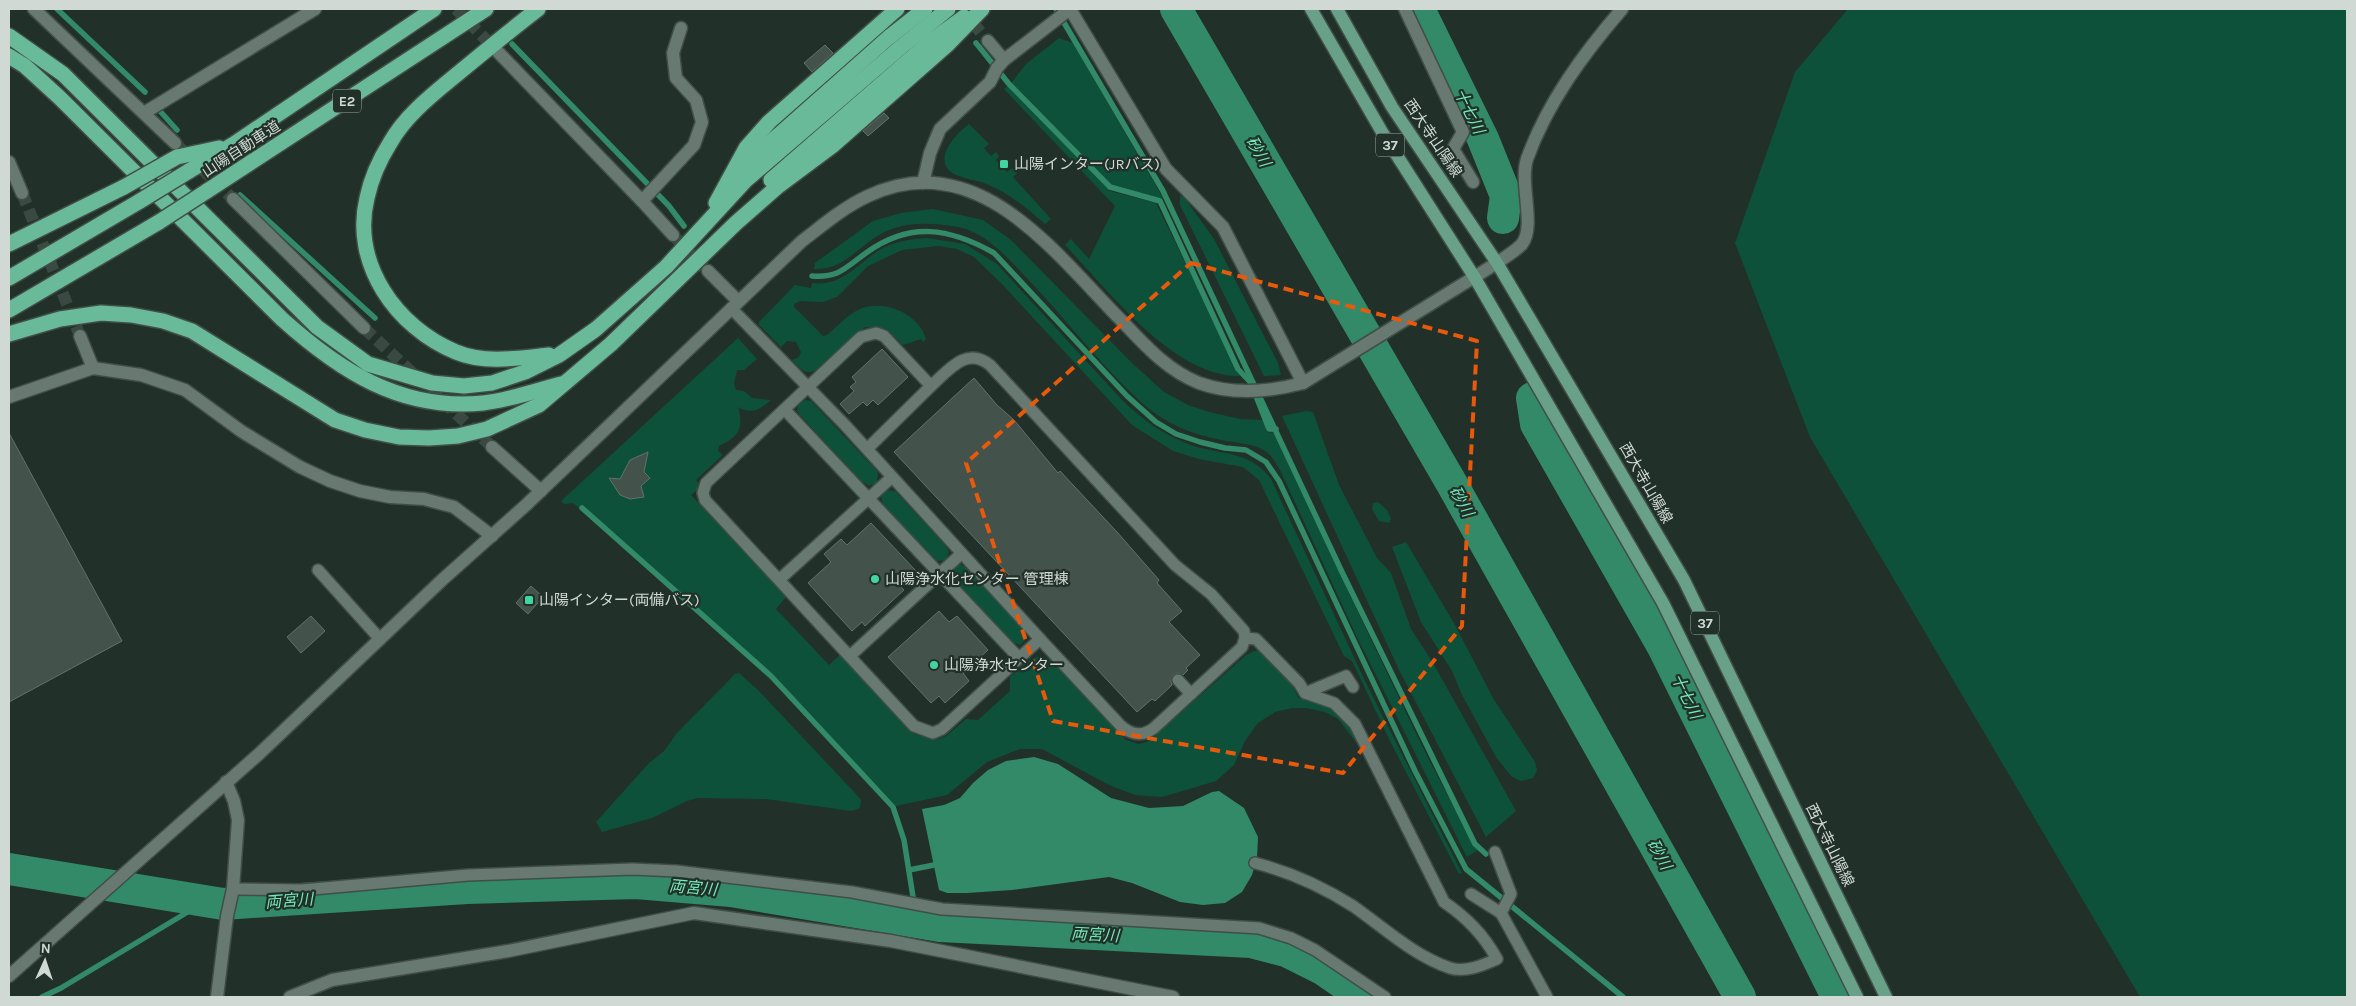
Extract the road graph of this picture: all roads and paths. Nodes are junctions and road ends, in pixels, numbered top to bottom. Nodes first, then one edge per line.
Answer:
1 (34, 9) edge
2 (315, 9) edge
3 (434, 9) edge
4 (486, 9) edge
5 (538, 9) edge
6 (897, 9) edge
7 (925, 9) edge
8 (948, 9) edge
9 (975, 9) edge
10 (982, 9) edge
11 (1070, 9) edge
12 (1311, 9) edge
13 (1337, 9) edge
14 (1405, 9) edge
15 (1622, 9) edge
16 (681, 28) dead end
17 (9, 36) edge
18 (988, 41) tunnel mouth
19 (498, 52) tunnel mouth
20 (9, 56) edge
21 (1004, 60) junction
22 (144, 112) junction
23 (234, 144) junction
24 (175, 150) junction
25 (9, 162) edge
26 (728, 181) junction
27 (1473, 182) dead end
28 (924, 183) junction
29 (22, 193) tunnel mouth
30 (233, 199) tunnel mouth
31 (642, 201) junction
32 (705, 222) junction
33 (736, 223) junction
34 (672, 235) tunnel mouth
35 (9, 244) edge
36 (1498, 263) junction
37 (708, 271) tunnel mouth
38 (9, 278) edge
39 (1475, 278) junction
40 (734, 304) junction
41 (9, 310) edge
42 (364, 328) tunnel mouth
43 (9, 334) edge
44 (80, 336) tunnel mouth
45 (558, 354) junction
46 (93, 368) junction
47 (564, 383) junction
48 (1303, 383) junction
49 (931, 386) junction
50 (807, 388) junction
51 (9, 398) edge
52 (785, 410) junction
53 (492, 446) tunnel mouth
54 (867, 449) junction
55 (891, 478) junction
56 (541, 491) junction
57 (870, 498) junction
58 (492, 536) junction
59 (961, 554) junction
60 (318, 570) dead end
61 (940, 574) junction
62 (780, 579) junction
63 (1245, 638) junction
64 (380, 639) junction
65 (1040, 639) junction
66 (851, 655) junction
67 (1019, 658) junction
68 (1178, 680) dead end
69 (1353, 687) dead end
70 (1305, 693) junction
71 (1190, 694) junction
72 (226, 782) junction
73 (1495, 852) dead end
74 (1255, 863) dead end
75 (233, 889) junction
76 (1471, 894) dead end
77 (1501, 913) junction
78 (9, 976) edge
79 (218, 997) edge
80 (290, 997) edge
81 (1173, 997) edge
82 (1385, 997) edge
83 (1547, 997) edge
84 (1857, 997) edge
85 (1886, 997) edge

1 - 22 street
2 - 22 street
3 - 23 highway, 山陽自動車道 / E2
4 - 41 highway, 山陽自動車道 / E2, bridge
5 - 45 highway
6 - 26 highway
7 - 26 highway
8 - 32 highway
9 - 33 highway
10 - 33 highway
11 - 21 street
11 - 48 street
12 - 39 main road, 37
13 - 36 main road, 西大寺山陽線 / 37
14 - 27 street
15 - 36 street
16 - 31 street
17 - 45 highway
18 - 21 street
19 - 31 street
20 - 47 highway
21 - 28 street
22 - 24 street
23 - 24 highway
23 - 38 highway, 山陽自動車道 / E2, bridge
24 - 35 highway, bridge
25 - 29 street
26 - 32 highway
28 - 40 street
28 - 48 street
30 - 42 street
31 - 34 street
32 - 45 highway
33 - 47 highway
36 - 39 street
36 - 85 main road, 西大寺山陽線 / 37
37 - 40 street
39 - 48 street
39 - 84 main road, 37
40 - 50 lane
40 - 56 street
43 - 47 highway
44 - 46 street
46 - 51 street
46 - 58 street
49 - 50 lane
49 - 54 lane
49 - 63 lane
50 - 52 lane
50 - 54 lane
52 - 57 lane
52 - 62 lane
53 - 56 street
54 - 55 lane
55 - 57 lane
55 - 59 lane
56 - 58 street
57 - 61 lane
57 - 62 lane
58 - 64 street
59 - 61 lane
59 - 65 lane
60 - 64 lane
61 - 66 lane
61 - 67 lane
62 - 66 lane
63 - 70 lane
63 - 71 lane
64 - 72 street
65 - 67 lane
65 - 71 lane
66 - 67 lane
68 - 71 lane
69 - 70 lane
70 - 74 lane
72 - 75 street
72 - 78 street
73 - 77 lane
75 - 79 street
75 - 82 lane
76 - 77 lane
77 - 83 lane
80 - 81 street

